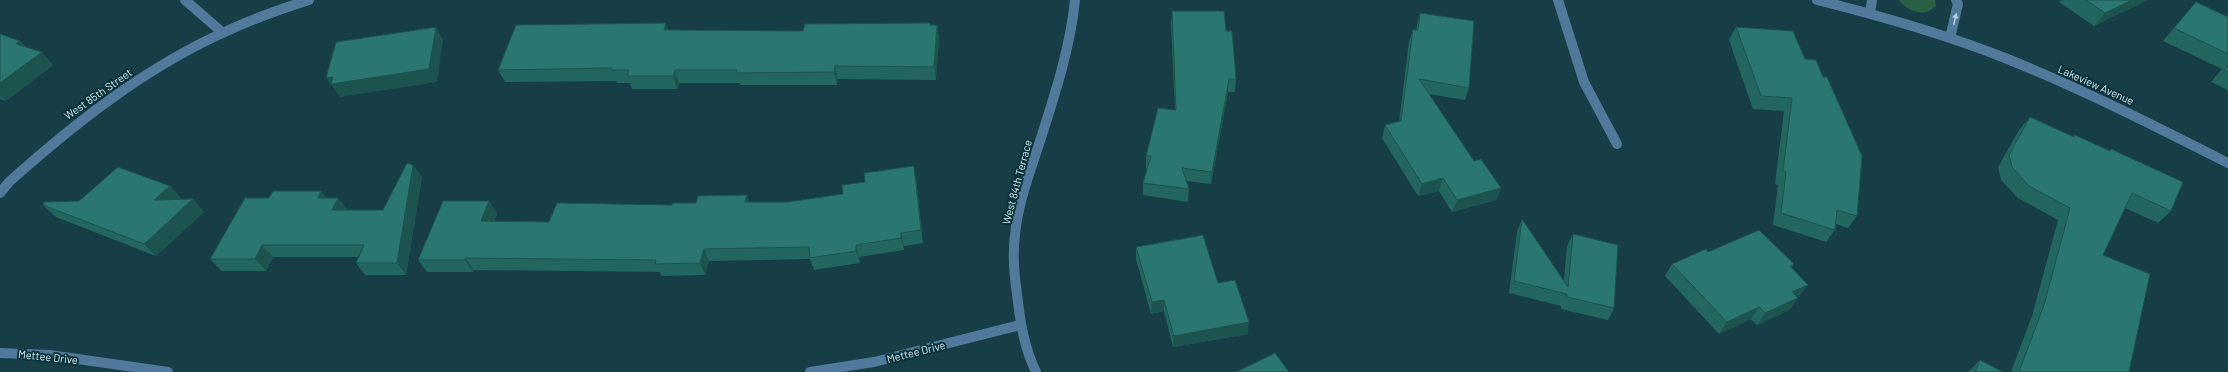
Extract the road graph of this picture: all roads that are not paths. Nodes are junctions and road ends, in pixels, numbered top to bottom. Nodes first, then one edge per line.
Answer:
1 (185, 0) edge
2 (309, 0) edge
3 (1075, 0) edge
4 (1558, 0) edge
5 (1817, 0) edge
6 (1872, 0) edge
7 (1956, 0) edge
8 (1870, 13) junction
9 (224, 33) junction
10 (1950, 38) junction
11 (1617, 144) dead end
12 (2228, 163) edge
13 (0, 193) edge
14 (1020, 326) junction
15 (0, 353) edge
16 (168, 372) edge
17 (810, 372) edge
18 (1036, 372) edge

1 - 9 street
2 - 9 street
3 - 14 street, West 84th Terrace
4 - 11 street
5 - 8 street, Lakeview Avenue
6 - 8 street
10 -> 7 street
8 - 10 street, Lakeview Avenue
9 - 13 street, West 85th Street
10 - 12 street, Lakeview Avenue
14 - 17 street, Mettee Drive
14 - 18 street, West 84th Terrace
15 - 16 street, Mettee Drive

